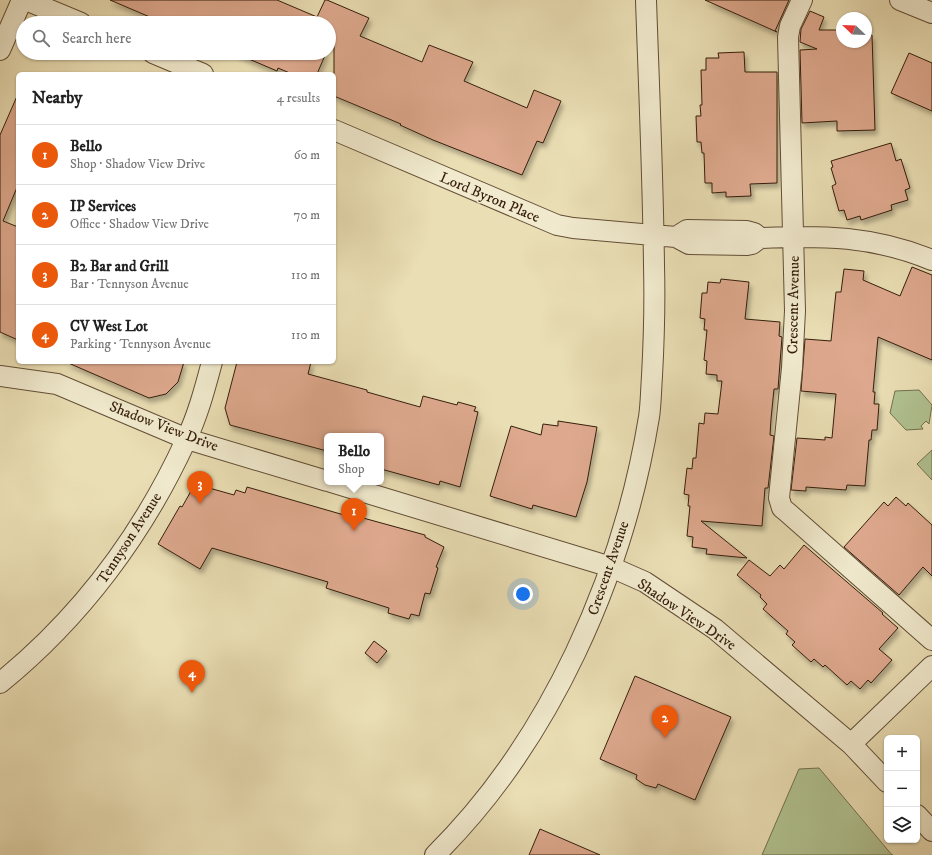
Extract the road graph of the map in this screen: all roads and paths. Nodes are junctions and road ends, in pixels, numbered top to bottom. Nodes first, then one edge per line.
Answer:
1 (22, 0) edge
2 (26, 0) edge
3 (646, 0) edge
4 (802, 0) edge
5 (900, 0) edge
6 (932, 13) edge
7 (65, 16) edge
8 (0, 50) edge
9 (170, 60) edge
10 (198, 72) edge
11 (336, 131) edge
12 (654, 236) junction
13 (794, 237) junction
14 (932, 260) edge
15 (211, 364) edge
16 (0, 376) edge
17 (187, 439) junction
18 (324, 480) edge
19 (341, 485) edge
20 (611, 567) junction
21 (932, 640) edge
22 (932, 666) edge
23 (0, 684) edge
24 (851, 744) junction
25 (884, 779) edge
26 (920, 818) edge
27 (932, 831) edge
28 (435, 855) edge

1 - 8 street
2 - 7 street
3 - 12 street, Crescent Avenue
4 - 13 street, Crescent Avenue
5 - 6 street
9 - 10 street
11 - 12 street, Lord Byron Place
12 - 13 street, Crescent Avenue
12 - 20 street, Crescent Avenue
13 - 14 street, Crescent Avenue
13 - 21 street, Crescent Avenue
15 - 17 street, Tennyson Avenue
16 - 17 street, Shadow View Drive
17 - 18 street, Shadow View Drive
17 - 23 street, Tennyson Avenue
19 - 20 street, Shadow View Drive
20 - 24 street, Shadow View Drive
20 - 28 street, Crescent Avenue
22 - 24 street
24 - 25 street, Shadow View Drive
26 - 27 street

